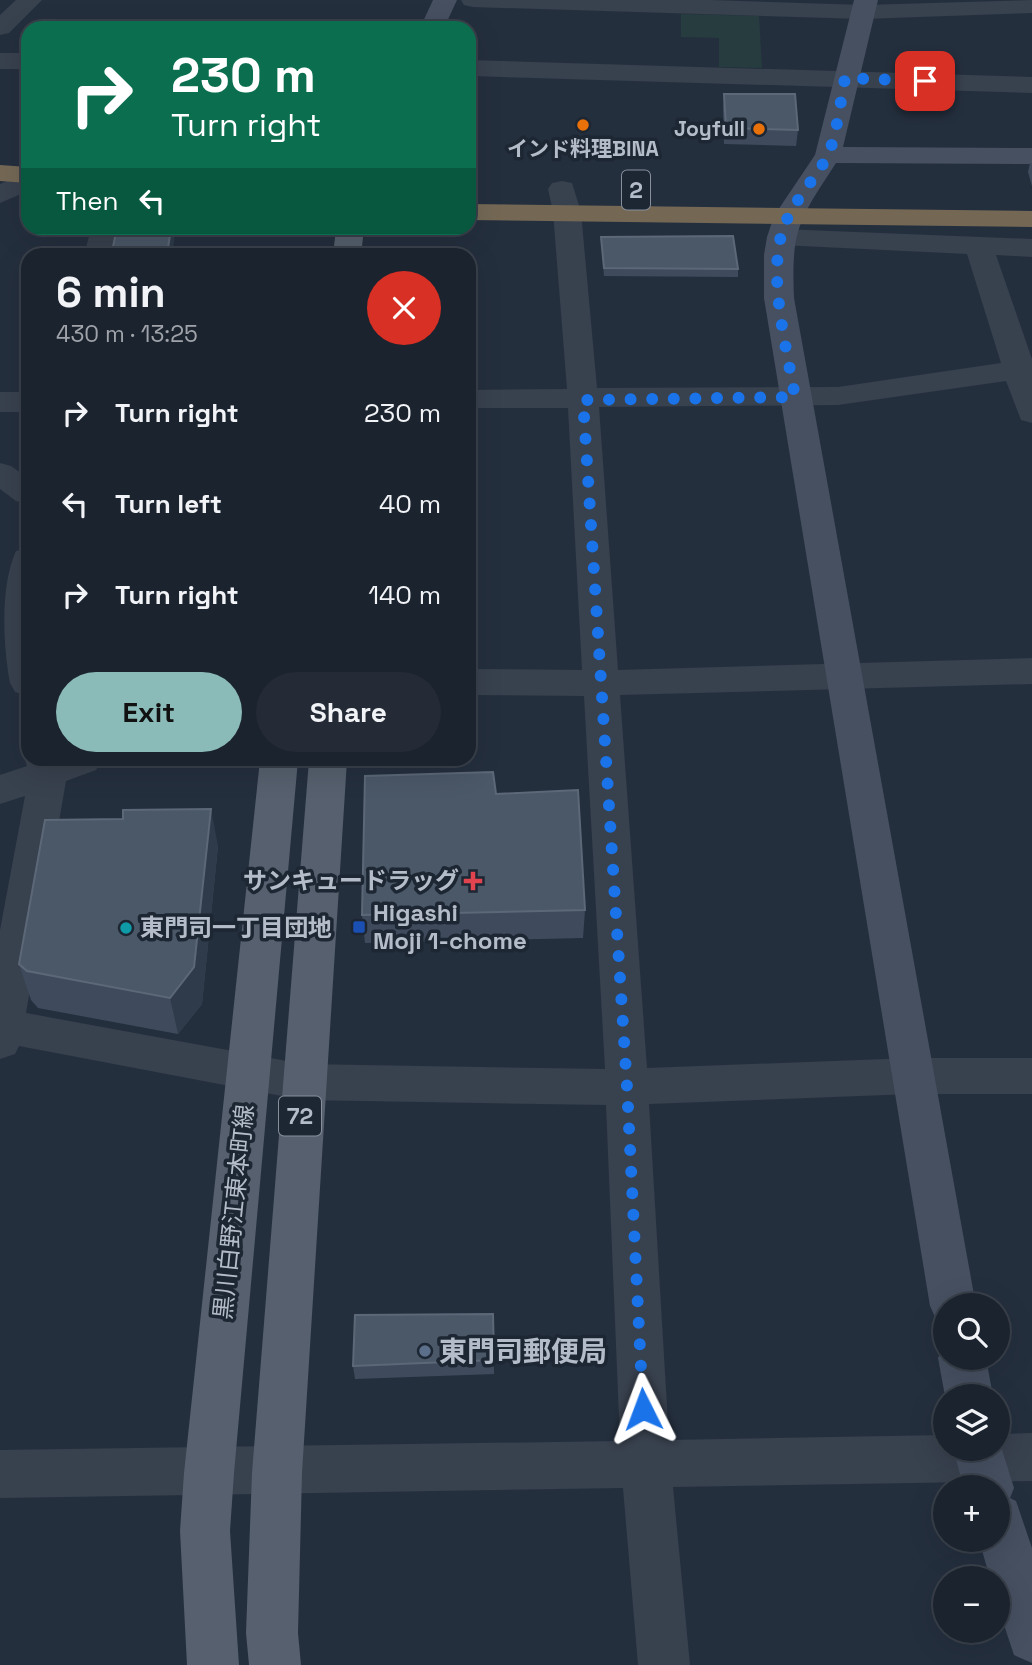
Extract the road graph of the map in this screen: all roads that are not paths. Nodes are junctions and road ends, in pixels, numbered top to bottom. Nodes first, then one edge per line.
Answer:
1 (30, 0) edge
2 (445, 0) edge
3 (473, 0) edge
4 (864, 6) edge
5 (1032, 6) edge
6 (435, 21) edge
7 (0, 28) edge
8 (0, 61) edge
9 (21, 61) edge
10 (476, 68) edge
11 (845, 78) junction
12 (1032, 85) edge
13 (828, 155) junction
14 (1032, 156) edge
15 (0, 173) edge
16 (21, 176) edge
17 (21, 182) edge
18 (476, 190) edge
19 (803, 191) junction
20 (1032, 194) edge
21 (0, 196) edge
22 (21, 199) edge
23 (565, 201) junction
24 (476, 211) edge
25 (1032, 219) edge
26 (785, 226) junction
27 (979, 247) junction
28 (1032, 247) edge
29 (1026, 369) edge
30 (795, 397) junction
31 (476, 399) edge
32 (583, 400) junction
33 (0, 402) edge
34 (21, 402) edge
35 (1032, 413) edge
36 (0, 473) edge
37 (21, 489) edge
38 (21, 586) edge
39 (21, 650) edge
40 (1032, 671) edge
41 (844, 676) junction
42 (476, 682) edge
43 (600, 682) junction
44 (278, 766) edge
45 (328, 766) edge
46 (46, 767) edge
47 (0, 790) edge
48 (1, 1031) edge
49 (248, 1072) junction
50 (912, 1076) junction
51 (1032, 1076) edge
52 (303, 1082) junction
53 (627, 1087) junction
54 (951, 1293) edge
55 (1032, 1457) edge
56 (646, 1463) junction
57 (982, 1465) edge
58 (209, 1473) junction
59 (277, 1473) junction
60 (0, 1474) edge
61 (1008, 1552) edge
62 (1032, 1637) edge
63 (213, 1665) edge
64 (275, 1665) edge
65 (664, 1665) edge

1 - 7 street
2 - 6 street
3 - 4 street
4 - 5 street
4 - 11 street
8 - 9 street
10 - 11 street
11 - 12 street
11 - 13 street
13 - 14 street
13 - 19 street
15 - 16 highway
17 - 21 street
18 - 23 highway, 2
19 - 20 highway, 2
19 - 23 highway, 2
19 - 26 street
21 - 22 highway
23 - 24 highway, 2
23 - 26 highway, 2
23 - 32 street
25 - 26 highway, 2
26 - 27 street
26 - 30 street
27 - 28 street
27 - 29 street
29 - 30 street
29 - 35 street
30 - 32 street
30 - 41 street
31 - 32 street
32 - 43 street
33 - 34 street
36 - 37 street
38 - 39 street
40 - 41 street
41 - 43 street
41 - 50 street
42 - 43 street
43 - 53 street
44 - 49 main road, 黒川白野江東本町線 / 72
45 - 52 main road, 72
46 - 47 street
46 - 48 street
48 - 49 street
49 - 52 street
49 - 58 main road, 黒川白野江東本町線 / 72
50 - 51 street
50 - 53 street
50 - 54 street
52 - 53 street
52 - 59 main road, 72
53 - 56 street
55 - 57 street
56 - 57 street
56 - 59 street
56 - 65 street
58 - 59 street
58 - 60 street
58 - 63 main road, 黒川白野江東本町線 / 72
59 - 64 main road, 72
61 - 62 street

